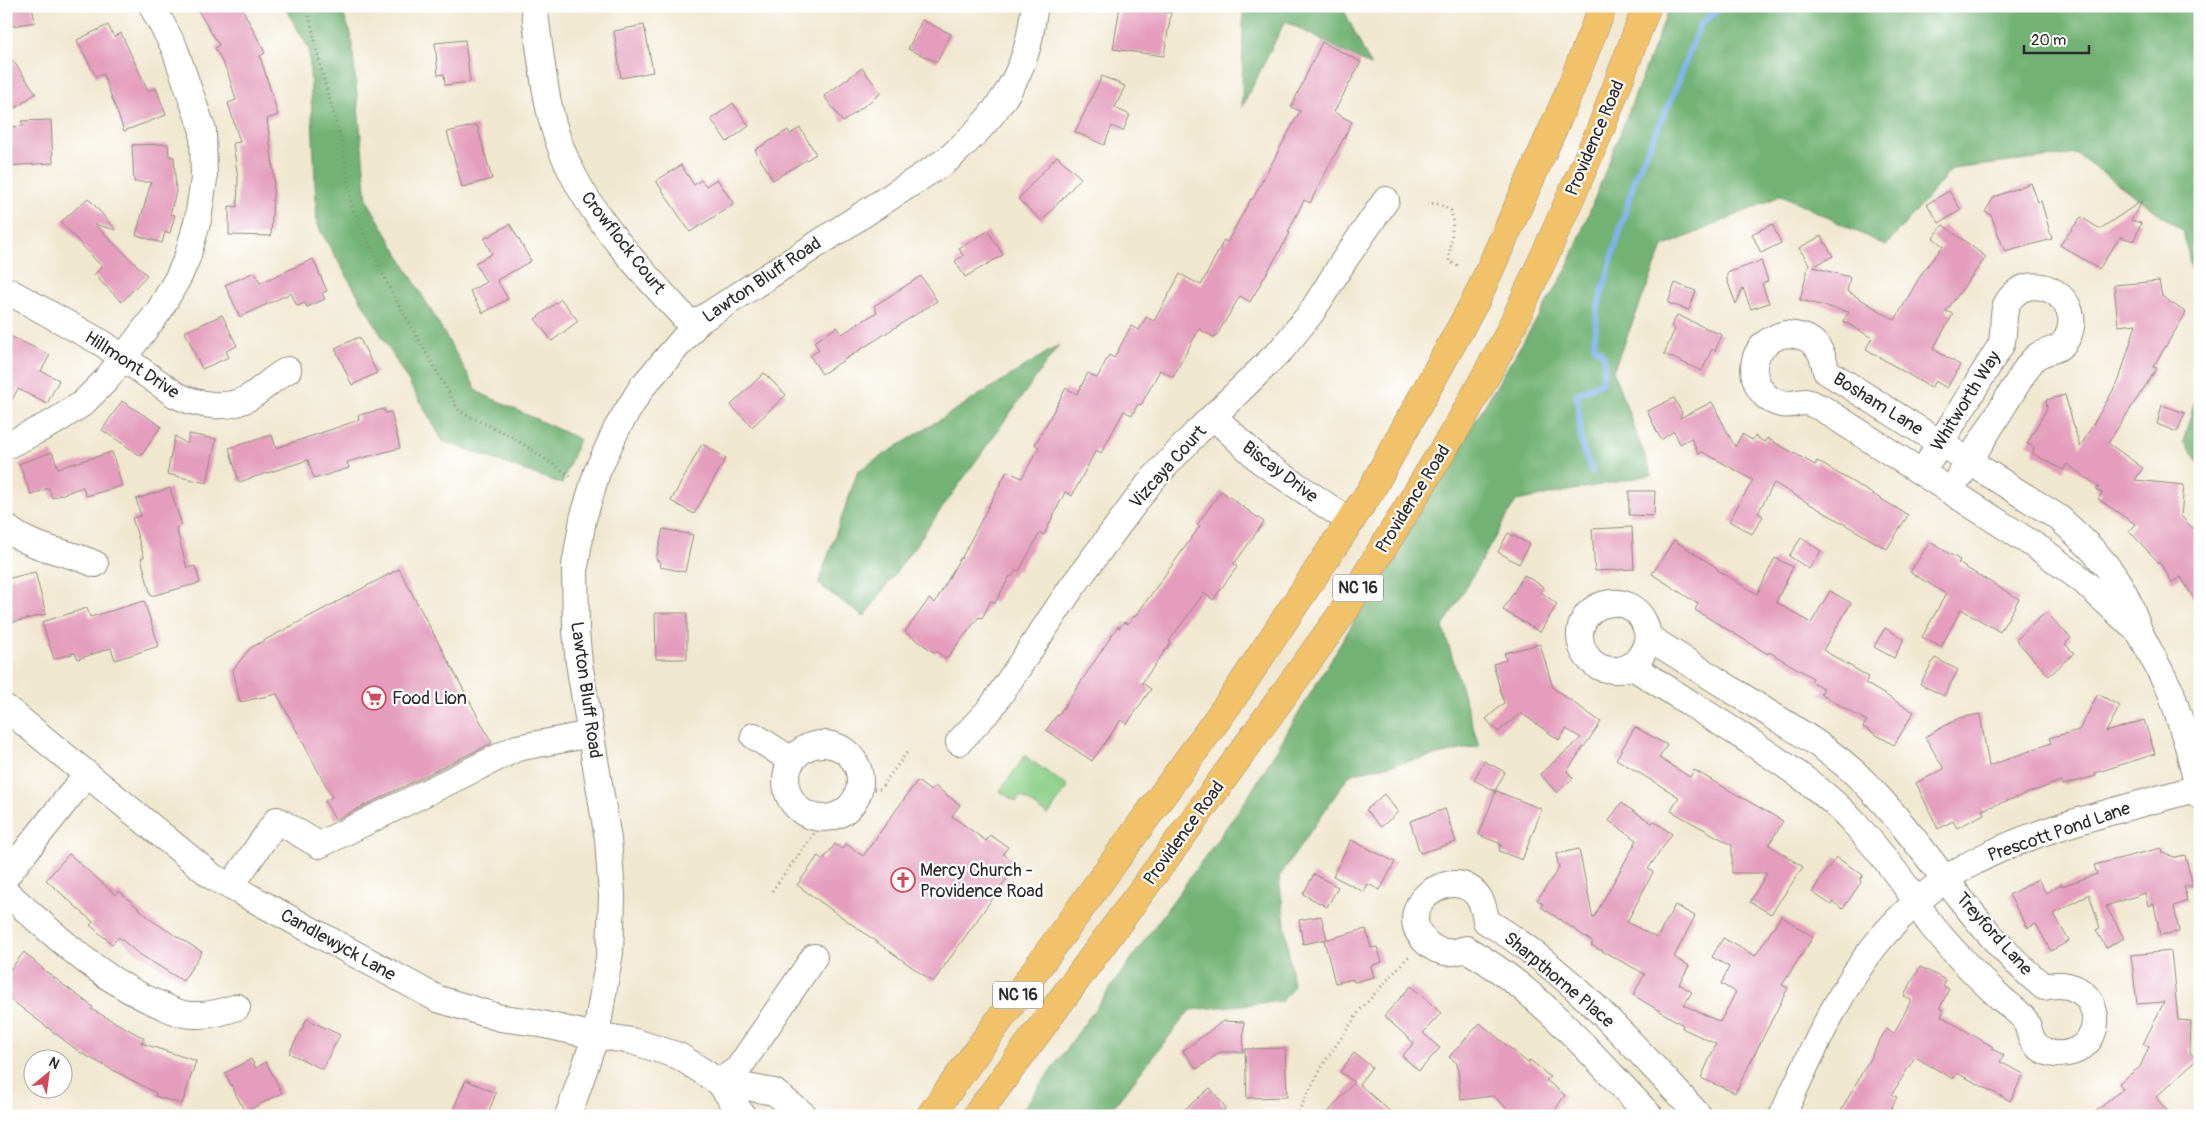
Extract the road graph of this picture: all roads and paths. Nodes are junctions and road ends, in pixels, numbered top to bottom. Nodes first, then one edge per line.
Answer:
1 (152, 6) edge
2 (308, 6) edge
3 (534, 6) edge
4 (1035, 6) edge
5 (1603, 6) edge
6 (1647, 6) edge
7 (1386, 200) dead end
8 (1427, 203) dead end
9 (1460, 267) dead end
10 (6, 290) edge
11 (693, 327) junction
12 (2005, 332) junction
13 (2038, 355) junction
14 (124, 358) junction
15 (288, 370) dead end
16 (1826, 371) junction
17 (1806, 402) junction
18 (1214, 417) junction
19 (1940, 443) junction
20 (6, 446) edge
21 (1969, 461) junction
22 (1921, 473) junction
23 (592, 490) junction
24 (1950, 491) junction
25 (1351, 522) junction
26 (6, 527) edge
27 (95, 564) dead end
28 (2140, 633) junction
29 (1648, 637) junction
30 (1631, 666) junction
31 (6, 708) edge
32 (591, 734) junction
33 (1803, 734) junction
34 (754, 736) dead end
35 (959, 742) dead end
36 (908, 751) dead end
37 (791, 760) dead end
38 (1783, 763) junction
39 (87, 774) junction
40 (874, 789) dead end
41 (2199, 792) edge
42 (816, 831) dead end
43 (6, 876) edge
44 (1946, 880) junction
45 (231, 886) junction
46 (772, 891) dead end
47 (6, 892) edge
48 (1917, 903) junction
49 (1486, 921) junction
50 (1414, 949) dead end
51 (1466, 949) junction
52 (814, 957) dead end
53 (2044, 988) junction
54 (237, 1007) dead end
55 (2025, 1020) junction
56 (596, 1035) junction
57 (1627, 1040) junction
58 (1602, 1066) junction
59 (719, 1082) junction
60 (568, 1116) edge
61 (743, 1116) edge
62 (805, 1116) edge
63 (930, 1116) edge
64 (976, 1116) edge
65 (1296, 1116) edge
66 (1650, 1116) edge
67 (1698, 1116) edge
68 (1782, 1116) edge

1 - 14 street
2 - 23 path
3 - 11 street, Crowflock Court
4 - 11 street, Lawton Bluff Road
5 - 25 main road, NC 16
6 - 64 main road, Providence Road / NC 16
7 - 18 street, Vizcaya Court
8 - 9 path
10 - 14 street, Hillmont Drive
11 - 23 street, Lawton Bluff Road
12 - 13 street
12 - 13 street, Whitworth Way
12 - 19 street, Whitworth Way
13 - 21 street, Whitworth Way
14 - 15 street, Hillmont Drive
14 - 20 street
16 - 17 street
16 - 17 street, Bosham Lane
16 - 19 street, Bosham Lane
17 - 22 street, Bosham Lane
18 - 25 street, Biscay Drive
18 - 35 street, Vizcaya Court
19 - 21 street, Bosham Lane
19 - 22 street, Whitworth Way
21 - 24 street, Whitworth Way
21 - 28 street, Bosham Lane
22 - 24 street, Bosham Lane
23 - 32 street, Lawton Bluff Road
24 - 28 street, Bosham Lane
25 - 63 main road, NC 16
26 - 27 street
28 - 41 street, Bosham Lane
29 - 30 street
29 - 30 street
29 - 33 street, Treyford Lane
30 - 38 street, Treyford Lane
31 - 39 street, Candlewyck Lane
32 - 45 street
32 - 56 street, Lawton Bluff Road
33 - 38 street
33 - 44 street, Treyford Lane
34 - 37 street
36 - 40 path
38 - 48 street, Treyford Lane
39 - 43 street
39 - 45 street, Candlewyck Lane
41 - 44 street, Prescott Pond Lane
42 - 46 path
44 - 48 street, Prescott Pond Lane
44 - 53 street, Treyford Lane
45 - 56 street, Candlewyck Lane
47 - 54 street
48 - 55 street, Treyford Lane
48 - 68 street, Prescott Pond Lane
49 - 51 street
49 - 51 street, Sharpthorne Place
49 - 57 street, Sharpthorne Place
50 - 65 path
51 - 58 street, Sharpthorne Place
52 - 59 street
53 - 55 street
53 - 55 street, Treyford Lane
56 - 59 street, Candlewyck Lane
56 - 60 street, Lawton Bluff Road
57 - 58 street
57 - 67 street, Sharpthorne Place
58 - 66 street, Sharpthorne Place
59 - 61 street, Candlewyck Lane
59 - 62 street, Candlewyck Lane

